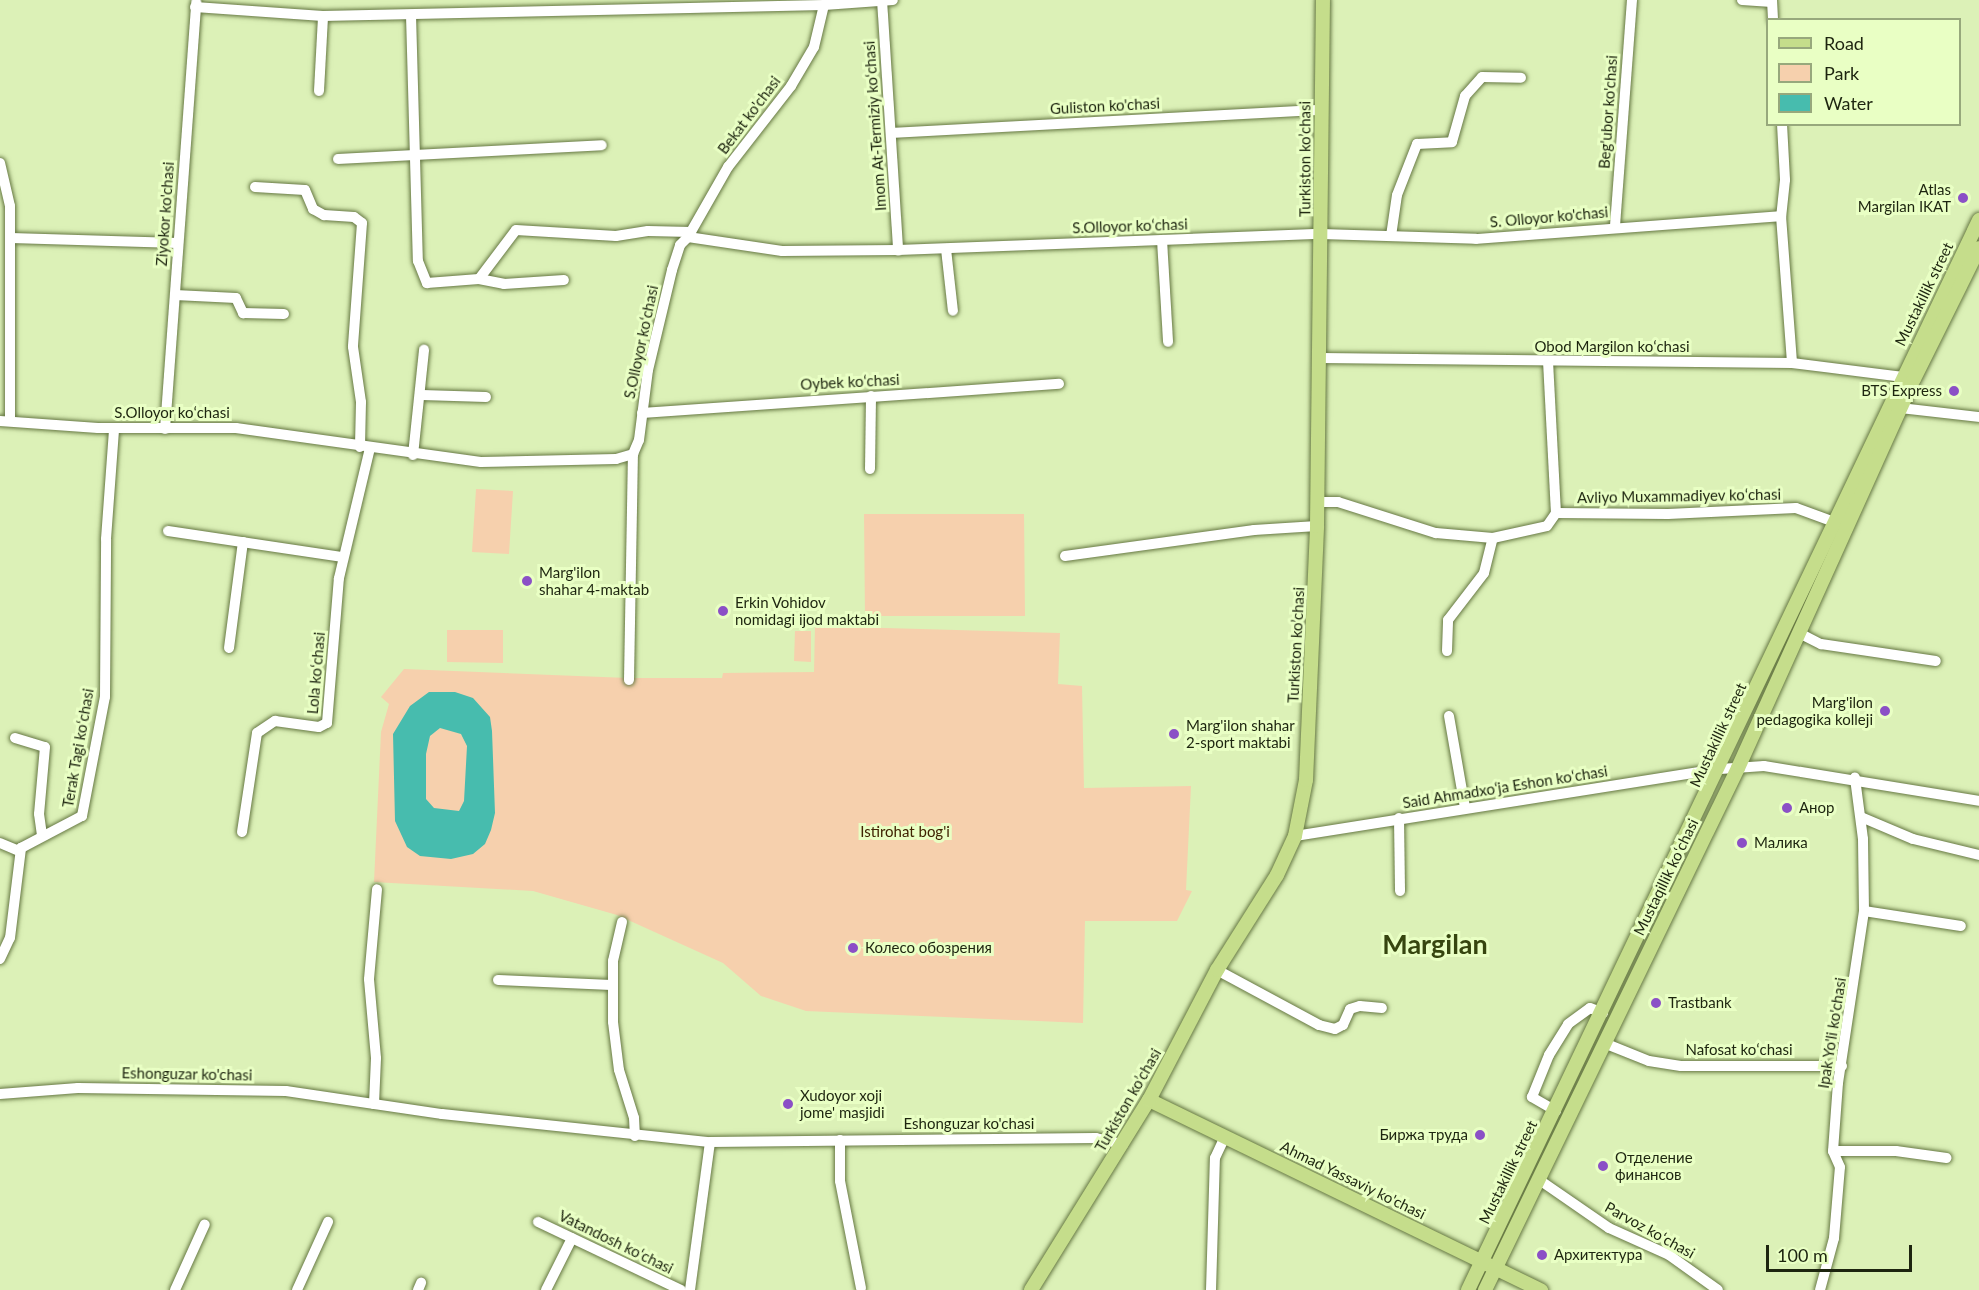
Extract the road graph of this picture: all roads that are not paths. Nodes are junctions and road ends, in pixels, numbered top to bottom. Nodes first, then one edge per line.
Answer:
1 (882, 0) edge
2 (893, 0) edge
3 (1323, 0) edge
4 (1632, 0) edge
5 (1742, 0) edge
6 (1772, 1) edge
7 (195, 3) edge
8 (824, 5) junction
9 (411, 15) junction
10 (323, 16) junction
11 (1773, 18) edge
12 (1521, 78) dead end
13 (319, 91) dead end
14 (1321, 110) junction
15 (1782, 126) edge
16 (891, 133) junction
17 (602, 145) dead end
18 (412, 154) junction
19 (338, 159) dead end
20 (0, 163) edge
21 (255, 187) dead end
22 (1781, 216) junction
23 (1979, 220) edge
24 (1615, 226) junction
25 (1321, 234) junction
26 (689, 235) junction
27 (1391, 236) junction
28 (10, 238) junction
29 (1162, 240) junction
30 (178, 243) junction
31 (946, 249) junction
32 (898, 250) junction
33 (1978, 254) edge
34 (479, 279) junction
35 (564, 280) dead end
36 (175, 295) junction
37 (953, 310) dead end
38 (284, 314) dead end
39 (1168, 342) dead end
40 (424, 350) dead end
41 (1320, 358) junction
42 (1548, 361) junction
43 (1792, 363) junction
44 (1908, 376) junction
45 (1059, 384) dead end
46 (422, 395) junction
47 (871, 396) junction
48 (486, 397) dead end
49 (1901, 408) junction
50 (642, 413) junction
51 (1979, 417) edge
52 (5, 421) edge
53 (114, 429) junction
54 (165, 429) junction
55 (365, 448) junction
56 (633, 454) junction
57 (413, 455) junction
58 (870, 469) dead end
59 (1318, 502) junction
60 (1556, 513) junction
61 (1837, 523) junction
62 (1317, 526) junction
63 (168, 531) dead end
64 (1493, 537) junction
65 (243, 542) junction
66 (1065, 556) dead end
67 (343, 557) junction
68 (1799, 633) junction
69 (229, 648) dead end
70 (1447, 651) dead end
71 (1936, 661) dead end
72 (629, 680) dead end
73 (1449, 717) dead end
74 (15, 738) dead end
75 (1738, 768) junction
76 (1720, 769) junction
77 (1855, 778) junction
78 (1979, 801) edge
79 (1466, 808) junction
80 (1861, 817) junction
81 (1398, 818) junction
82 (242, 832) dead end
83 (42, 835) junction
84 (1295, 836) junction
85 (0, 843) edge
86 (20, 851) junction
87 (1979, 855) edge
88 (377, 889) dead end
89 (1400, 891) dead end
90 (1864, 911) junction
91 (622, 922) dead end
92 (1961, 926) dead end
93 (0, 959) edge
94 (1217, 970) junction
95 (498, 980) dead end
96 (612, 985) junction
97 (1382, 1008) dead end
98 (1603, 1013) junction
99 (1604, 1043) junction
100 (1842, 1066) junction
101 (0, 1094) edge
102 (1149, 1100) junction
103 (374, 1104) junction
104 (1556, 1111) junction
105 (635, 1136) junction
106 (1226, 1137) junction
107 (840, 1140) junction
108 (710, 1142) junction
109 (1123, 1144) junction
110 (1833, 1151) junction
111 (1947, 1158) dead end
112 (1538, 1179) junction
113 (328, 1222) dead end
114 (538, 1222) dead end
115 (206, 1224) dead end
116 (572, 1238) junction
117 (1482, 1261) junction
118 (1495, 1268) junction
119 (861, 1288) dead end
120 (175, 1290) edge
121 (297, 1290) edge
122 (546, 1290) edge
123 (681, 1290) edge
124 (690, 1290) edge
125 (1030, 1290) edge
126 (1211, 1290) edge
127 (1468, 1290) edge
128 (1485, 1290) edge
129 (1541, 1290) edge
130 (1718, 1290) edge
131 (1820, 1290) edge

1 - 2 street
1 - 8 street
1 - 16 street, Imom At-Termiziy koʻchasi
3 - 14 main road, Turkiston ko’chasi
4 - 24 street, Beg'ubor ko'chasi
5 - 6 street
6 - 11 street
7 - 10 street
7 - 30 street, Ziyokor ko'chasi
8 - 9 street
8 - 26 street, Bekat ko'chasi
9 - 10 street
9 - 18 street
10 - 13 street
12 - 27 street
14 - 16 street, Guliston ko'chasi
14 - 25 main road, Turkiston ko’chasi
15 - 22 street
16 - 32 street, Imom At-Termiziy koʻchasi
17 - 18 street
18 - 19 street
18 - 34 street
20 - 28 street
21 - 55 street, Lola koʻchasi
22 - 24 street, S. Olloyor ko'chasi
22 - 43 street
23 - 44 main road, Mustakillik street
24 - 27 street, S. Olloyor ko'chasi
25 - 27 street, S. Olloyor ko'chasi
25 - 29 street, S.Olloyor koʻchasi
25 - 41 main road, Turkiston ko’chasi
26 - 32 street, S.Olloyor koʻchasi
26 - 34 street
26 - 50 street, S.Olloyor koʻchasi
28 - 30 street
28 - 52 street
29 - 31 street, S.Olloyor koʻchasi
29 - 39 street
30 - 36 street, Ziyokor ko'chasi
31 - 32 street, S.Olloyor koʻchasi
31 - 37 street
33 - 44 main road, Mustaqillik koʻchasi
34 - 35 street
36 - 38 street
36 - 54 street, Ziyokor ko'chasi
40 - 46 street
41 - 42 street, Obod Margilon koʻchasi
41 - 59 main road, Turkiston ko’chasi
42 - 43 street, Obod Margilon koʻchasi
42 - 60 street
43 - 44 street, Obod Margilon koʻchasi
44 - 49 main road, Mustaqillik koʻchasi
44 - 61 main road, Mustakillik street
45 - 47 street, Oybek koʻchasi
46 - 48 street
46 - 57 street
47 - 50 street, Oybek koʻchasi
47 - 58 street
49 - 51 street
49 - 68 main road, Mustaqillik koʻchasi
50 - 56 street, S.Olloyor koʻchasi
52 - 53 street, S.Olloyor koʻchasi
53 - 54 street, S.Olloyor koʻchasi
53 - 83 street, Terak Tagi koʻchasi
54 - 55 street, S.Olloyor koʻchasi
55 - 57 street, S.Olloyor koʻchasi
55 - 67 street, Lola koʻchasi
56 - 57 street, S.Olloyor koʻchasi
56 - 72 street
59 - 62 main road, Turkiston ko’chasi
59 - 64 street, Avliyo Muxammadiyev koʻchasi
60 - 61 street, Avliyo Muxammadiyev koʻchasi
60 - 64 street, Avliyo Muxammadiyev koʻchasi
61 - 76 main road, Mustakillik street
62 - 66 street
62 - 84 main road, Turkiston ko’chasi
63 - 65 street
64 - 70 street
65 - 67 street
65 - 69 street
67 - 82 street, Lola koʻchasi
68 - 71 street
68 - 75 main road, Mustaqillik koʻchasi
73 - 79 street
74 - 83 street
75 - 76 street, Said Ahmadxoʻja Eshon koʻchasi
75 - 77 street, Said Ahmadxoʻja Eshon koʻchasi
75 - 99 main road, Mustaqillik koʻchasi
76 - 79 street, Said Ahmadxoʻja Eshon koʻchasi
76 - 98 main road, Mustakillik street
77 - 78 street, Said Ahmadxoʻja Eshon koʻchasi
77 - 80 street, Ipak Yo'li ko'chasi
79 - 81 street, Said Ahmadxoʻja Eshon koʻchasi
80 - 87 street
80 - 90 street, Ipak Yo'li ko'chasi
81 - 84 street, Said Ahmadxoʻja Eshon koʻchasi
81 - 89 street
83 - 86 street, Terak Tagi koʻchasi
84 - 94 main road, Turkiston ko’chasi
85 - 86 street
86 - 93 street
88 - 103 street
90 - 92 street
90 - 100 street, Ipak Yo'li ko'chasi
91 - 96 street
94 - 97 street
94 - 102 main road, Turkiston ko’chasi
95 - 96 street
96 - 105 street
98 - 104 main road, Mustakillik street
98 - 104 street
99 - 100 street, Nafosat koʻchasi
99 - 112 main road, Mustaqillik koʻchasi
100 - 110 street, Ipak Yo'li ko'chasi
101 - 103 street, Eshonguzar ko'chasi
102 - 106 main road, Ahmad Yassaviy ko'chasi
102 - 109 main road, Turkiston ko’chasi
103 - 105 street, Eshonguzar ko'chasi
104 - 117 main road, Mustakillik street
105 - 108 street, Eshonguzar ko'chasi
106 - 117 main road, Ahmad Yassaviy ko'chasi
106 - 126 street
107 - 108 street, Eshonguzar ko'chasi
107 - 109 street, Eshonguzar ko'chasi
107 - 119 street
108 - 124 street
109 - 125 main road, Turkiston ko’chasi
110 - 111 street
110 - 131 street, Ipak Yo'li ko'chasi
112 - 118 main road, Mustaqillik koʻchasi
112 - 130 street, Parvoz koʻchasi
113 - 121 street
114 - 116 street, Vatandosh koʻchasi
115 - 120 street
116 - 122 street
116 - 123 street, Vatandosh koʻchasi
117 - 118 main road, Ahmad Yassaviy ko'chasi
117 - 127 main road
118 - 128 main road, Mustaqillik koʻchasi
118 - 129 main road, Ahmad Yassaviy ko'chasi

